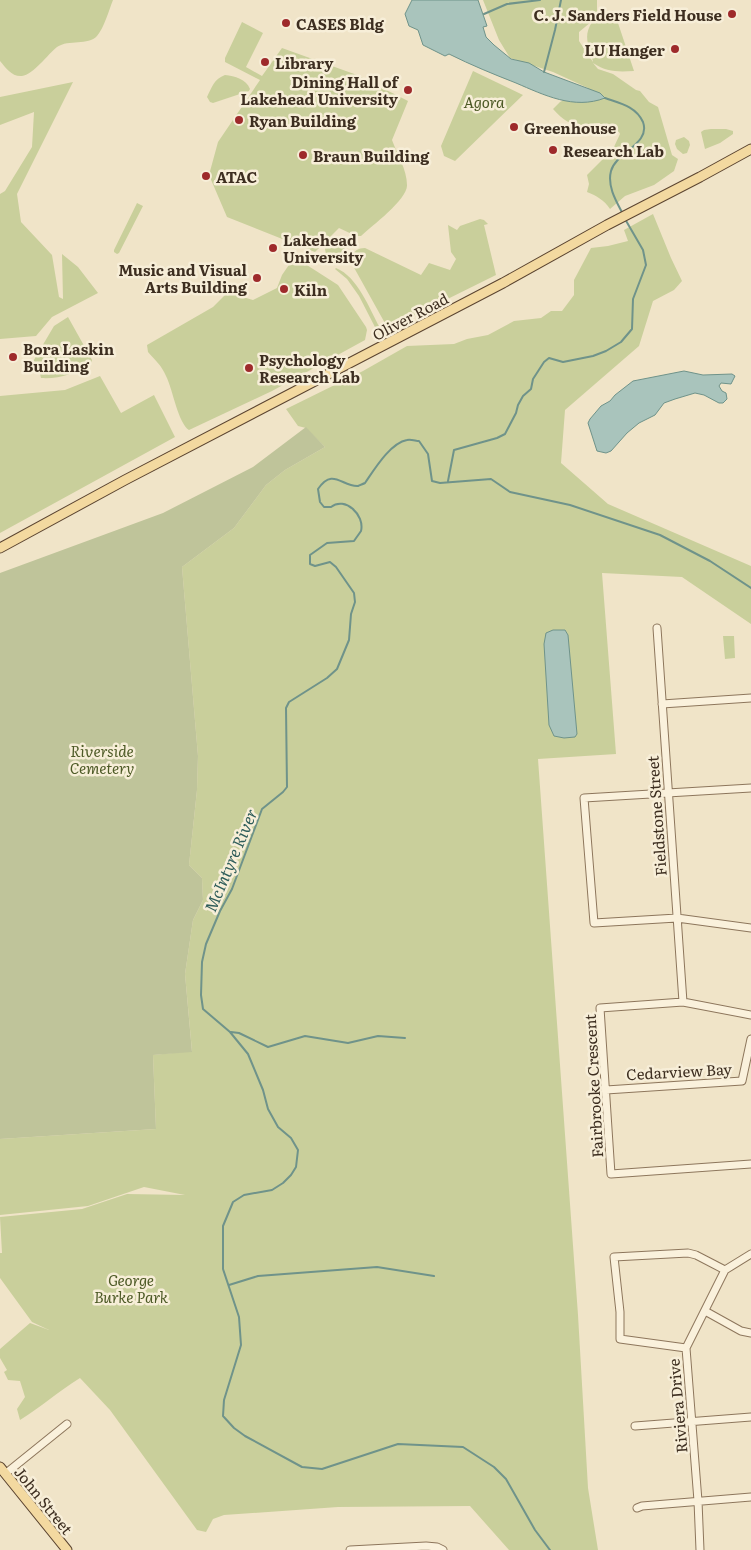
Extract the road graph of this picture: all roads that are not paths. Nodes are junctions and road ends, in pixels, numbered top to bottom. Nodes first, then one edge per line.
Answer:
1 (751, 149) edge
2 (0, 548) edge
3 (656, 628) dead end
4 (751, 698) edge
5 (662, 704) junction
6 (751, 788) edge
7 (667, 794) junction
8 (677, 918) junction
9 (751, 928) edge
10 (683, 1002) junction
11 (751, 1015) edge
12 (751, 1039) edge
13 (606, 1090) junction
14 (751, 1164) edge
15 (751, 1254) edge
16 (725, 1270) junction
17 (705, 1311) junction
18 (751, 1333) edge
19 (686, 1348) junction
20 (751, 1417) edge
21 (691, 1421) junction
22 (67, 1424) dead end
23 (635, 1426) dead end
24 (3, 1470) edge
25 (751, 1497) edge
26 (698, 1501) junction
27 (637, 1508) dead end
28 (67, 1550) edge
29 (350, 1550) edge
30 (443, 1550) edge
31 (700, 1550) edge

1 - 2 main road, Oliver Road
3 - 5 street, Fieldstone Street
4 - 5 street
5 - 7 street, Fieldstone Street
6 - 7 street
7 - 8 street, Fieldstone Street
7 - 8 street
8 - 9 street
8 - 10 street, Fieldstone Street
10 - 11 street, Fairbrooke Crescent
10 - 13 street, Fairbrooke Crescent
12 - 13 street, Cedarview Bay
13 - 14 street, Fairbrooke Crescent
15 - 16 street
16 - 17 street, Riviera Drive
16 - 19 street
17 - 18 street
17 - 19 street, Riviera Drive
19 - 21 street, Riviera Drive
20 - 21 street
21 - 23 street
21 - 26 street, Riviera Drive
22 - 24 street
24 - 28 main road, John Street
25 - 26 street
26 - 27 street
26 - 31 street, Riviera Drive
29 - 30 street

